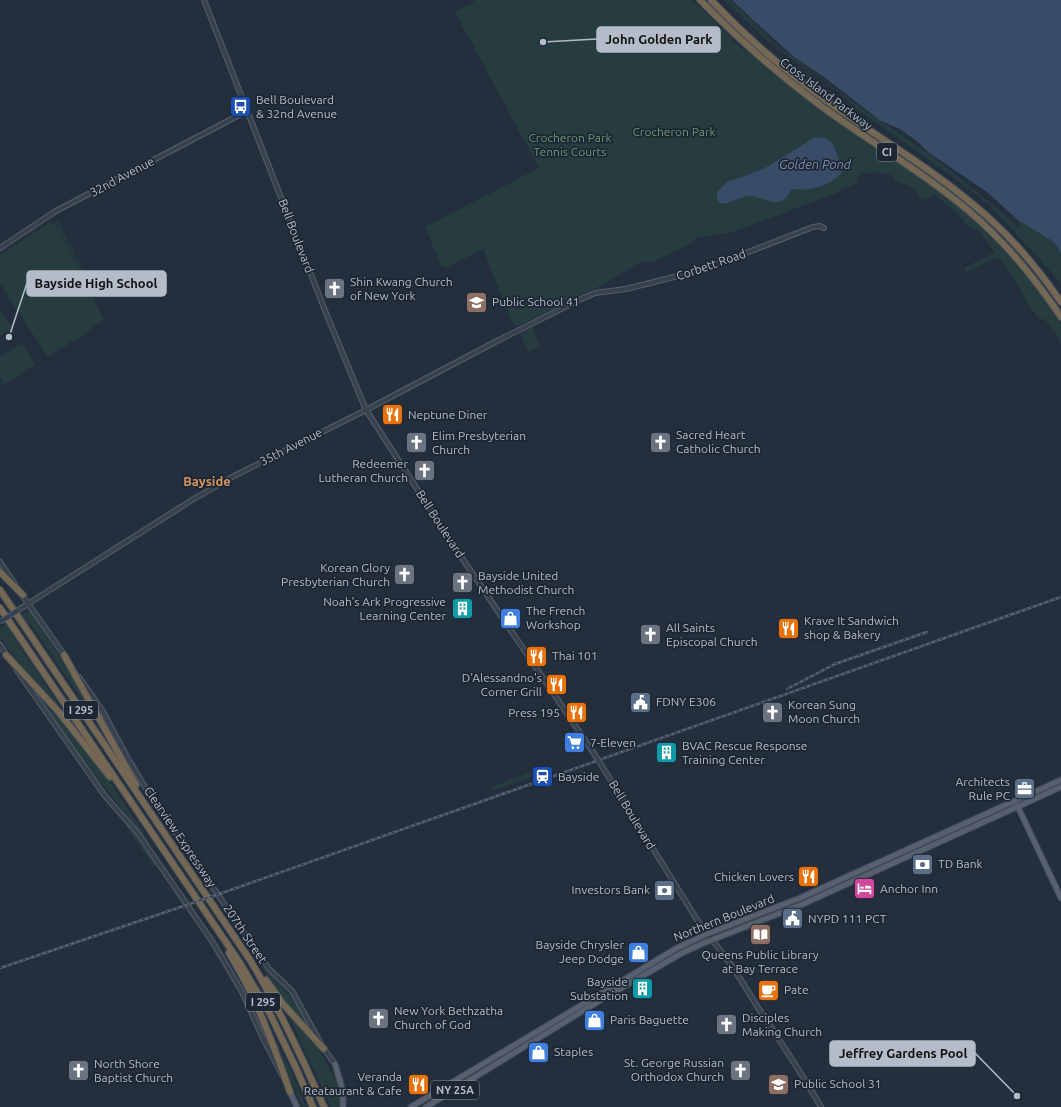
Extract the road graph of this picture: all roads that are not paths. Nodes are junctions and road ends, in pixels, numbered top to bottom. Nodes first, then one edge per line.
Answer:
1 (204, 0) edge
2 (700, 0) edge
3 (711, 0) edge
4 (247, 112) junction
5 (824, 228) dead end
6 (0, 248) edge
7 (594, 293) joint
8 (1061, 302) edge
9 (1061, 317) edge
10 (366, 410) junction
11 (0, 562) edge
12 (0, 572) edge
13 (0, 590) edge
14 (22, 595) junction
15 (29, 604) junction
16 (0, 608) edge
17 (0, 622) edge
18 (0, 646) edge
19 (6, 655) junction
20 (64, 655) junction
21 (1061, 780) edge
22 (1061, 787) edge
23 (1015, 800) junction
24 (1018, 806) junction
25 (161, 829) junction
26 (159, 844) junction
27 (1061, 898) edge
28 (200, 904) junction
29 (223, 919) junction
30 (707, 934) junction
31 (712, 940) junction
32 (324, 1048) junction
33 (335, 1064) joint
34 (290, 1092) junction
35 (297, 1107) edge
36 (313, 1107) edge
37 (324, 1107) edge
38 (343, 1107) edge
39 (411, 1107) edge
40 (426, 1107) edge
41 (821, 1107) edge

1 - 4 street, Bell Boulevard
2 - 9 highway, Cross Island Parkway / CI
3 - 8 highway, Cross Island Parkway / CI
4 - 6 street, 32nd Avenue
4 - 10 street, Bell Boulevard
5 - 7 street, Corbett Road
7 - 10 street, 35th Avenue
10 - 15 street, 35th Avenue
10 - 30 street, Bell Boulevard, bridge
11 - 14 street, 207th Street
12 - 14 highway
13 - 25 highway, Clearview Expressway / I 295
14 - 15 street, 207th Street
15 - 17 street, 35th Avenue, bridge
15 - 20 street, 207th Street
16 - 26 highway, Clearview Expressway / I 295
18 - 19 street
19 - 26 highway
19 - 34 street
20 - 25 highway
20 - 32 street, 207th Street
21 - 23 main road, Northern Boulevard
22 - 24 main road, Northern Boulevard
23 - 24 main road
23 - 30 main road, Northern Boulevard
24 - 27 main road
24 - 31 main road, Northern Boulevard
25 - 29 highway, Clearview Expressway / I 295
26 - 28 highway, Clearview Expressway / I 295
28 - 34 highway
28 - 36 highway, Clearview Expressway / I 295
29 - 32 highway
29 - 37 highway, Clearview Expressway / I 295
30 - 31 street, Bell Boulevard
30 - 39 main road, Northern Boulevard
31 - 40 main road, Northern Boulevard / NY 25A
31 - 41 street, Bell Boulevard
32 - 33 street
33 - 38 main road
34 - 35 main road

